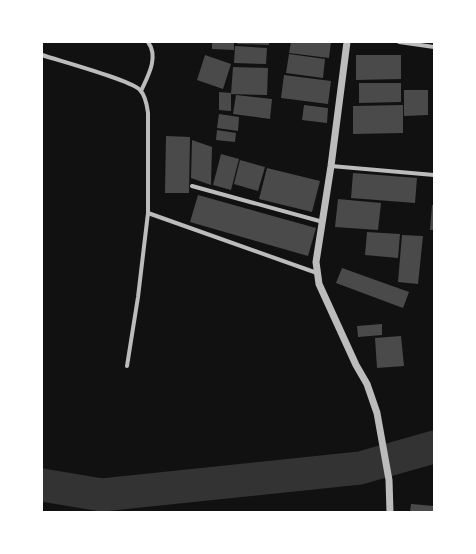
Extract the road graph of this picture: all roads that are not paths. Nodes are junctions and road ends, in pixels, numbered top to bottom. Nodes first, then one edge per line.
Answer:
1 (148, 42) edge
2 (347, 42) edge
3 (399, 42) edge
4 (434, 47) edge
5 (42, 55) edge
6 (141, 91) junction
7 (331, 166) junction
8 (434, 176) edge
9 (192, 186) dead end
10 (148, 213) junction
11 (323, 222) junction
12 (317, 273) junction
13 (127, 366) dead end
14 (390, 512) edge

1 - 6 street
2 - 7 street
3 - 4 street
5 - 6 street
6 - 10 street
7 - 8 street
7 - 11 street
9 - 11 street
10 - 12 street
10 - 13 street
11 - 12 street
12 - 14 street

